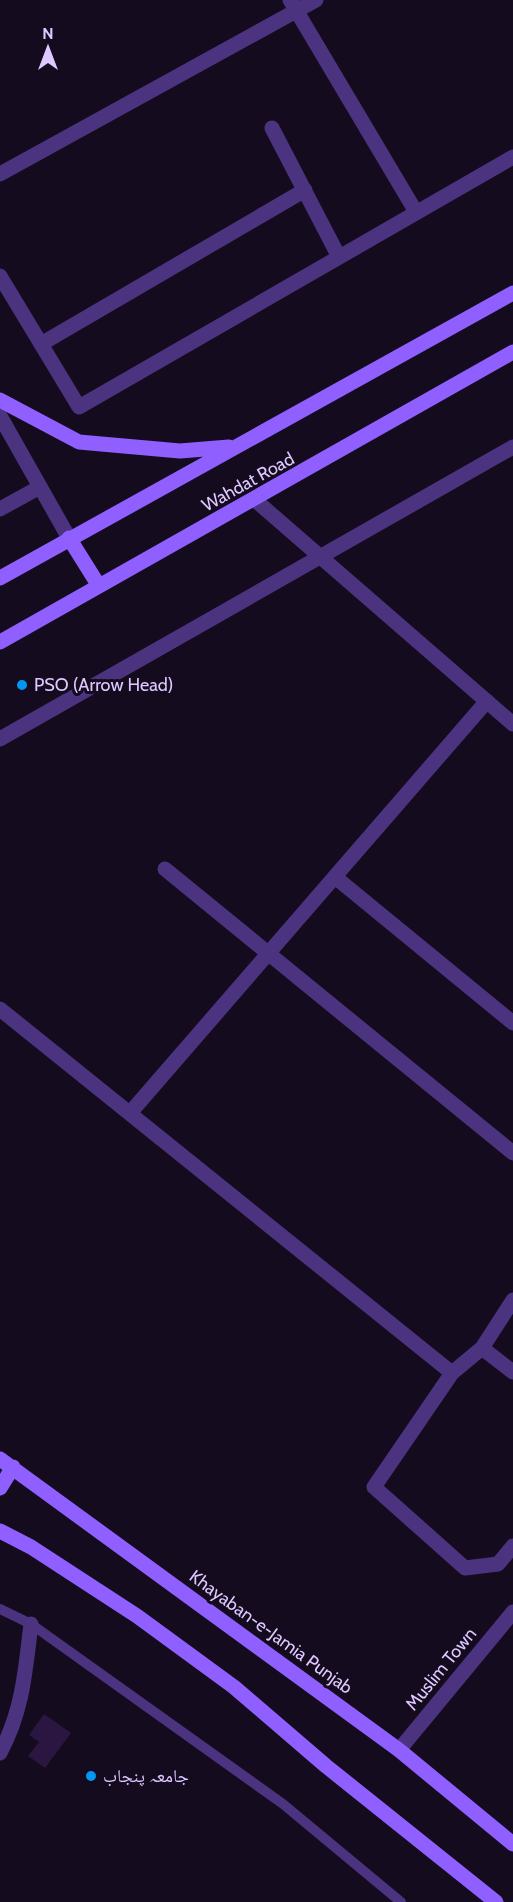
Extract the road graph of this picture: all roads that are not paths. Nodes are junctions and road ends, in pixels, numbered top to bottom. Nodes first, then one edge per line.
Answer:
1 (316, 0) edge
2 (293, 5) edge
3 (272, 128) dead end
4 (513, 157) edge
5 (0, 174) edge
6 (305, 190) junction
7 (416, 212) junction
8 (339, 257) junction
9 (0, 276) edge
10 (513, 293) edge
11 (41, 344) junction
12 (513, 352) edge
13 (0, 400) edge
14 (0, 416) edge
15 (234, 447) junction
16 (513, 447) edge
17 (40, 487) junction
18 (255, 500) junction
19 (0, 509) edge
20 (69, 538) junction
21 (319, 557) junction
22 (0, 578) edge
23 (99, 586) junction
24 (0, 642) edge
25 (487, 702) junction
26 (513, 724) edge
27 (0, 739) edge
28 (165, 869) dead end
29 (335, 877) junction
30 (268, 953) junction
31 (0, 1009) edge
32 (513, 1023) edge
33 (130, 1113) junction
34 (513, 1153) edge
35 (513, 1300) edge
36 (482, 1348) junction
37 (513, 1372) edge
38 (452, 1373) junction
39 (6, 1463) edge
40 (0, 1488) edge
41 (0, 1531) edge
42 (513, 1546) edge
43 (0, 1609) edge
44 (513, 1612) edge
45 (31, 1624) junction
46 (399, 1750) junction
47 (0, 1754) edge
48 (513, 1844) edge
49 (401, 1902) edge
50 (496, 1902) edge

1 - 2 street
2 - 5 street
2 - 7 street
3 - 6 street
4 - 7 street
6 - 8 street
6 - 11 street
7 - 8 street
8 - 11 street
9 - 11 street
10 - 15 main road, Wahdat Road
12 - 18 main road, Wahdat Road
13 - 15 main road
14 - 17 street
15 - 20 main road, Wahdat Road
16 - 21 street
17 - 19 street
17 - 20 street
18 - 21 street
18 - 23 main road, Wahdat Road
20 - 22 main road, Wahdat Road
20 - 23 main road
21 - 25 street
21 - 27 street
23 - 24 main road, Wahdat Road
25 - 26 street
25 - 29 street
28 - 30 street
29 - 30 street
29 - 32 street
30 - 33 street
30 - 34 street
31 - 33 street
33 - 38 street
35 - 36 street
36 - 37 street
36 - 38 street
38 - 42 street
39 - 40 main road
39 - 46 main road, Khayaban-e-Jamia Punjab
41 - 50 main road
43 - 45 lane
44 - 46 street, Muslim Town
45 - 47 street
45 - 49 lane
46 - 48 main road, Khayaban-e-Jamia Punjab

